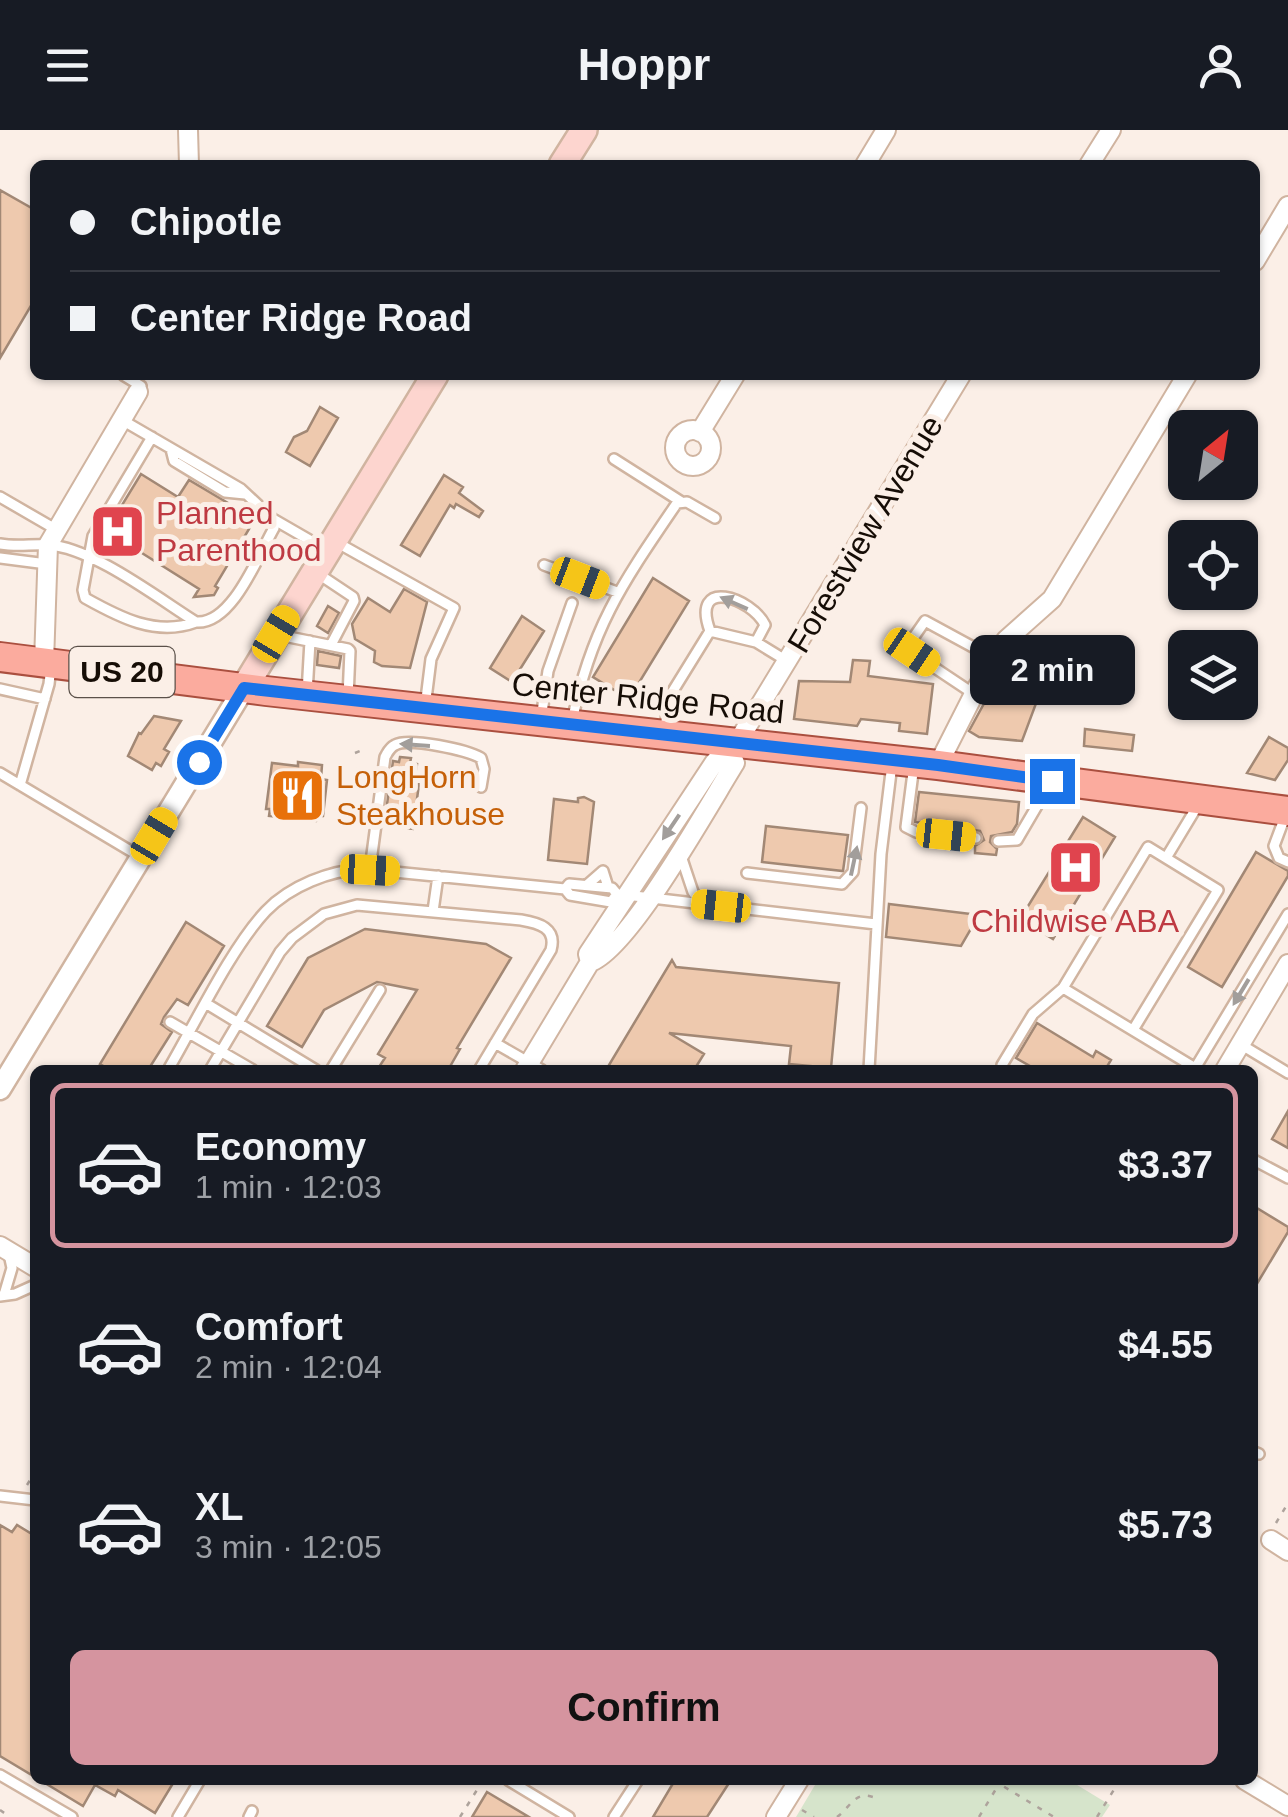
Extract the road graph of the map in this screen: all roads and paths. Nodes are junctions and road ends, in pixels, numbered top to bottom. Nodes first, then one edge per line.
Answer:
1 (188, 130) edge
2 (584, 130) edge
3 (886, 130) edge
4 (1111, 130) edge
5 (189, 160) edge
6 (565, 160) edge
7 (867, 160) edge
8 (1092, 160) edge
9 (1288, 206) edge
10 (1260, 253) edge
11 (431, 380) edge
12 (732, 380) edge
13 (959, 380) edge
14 (1184, 380) edge
15 (142, 384) edge
16 (122, 420) junction
17 (700, 432) dead end
18 (152, 438) junction
19 (614, 459) dead end
20 (0, 497) edge
21 (680, 501) junction
22 (715, 518) dead end
23 (273, 519) junction
24 (0, 544) edge
25 (50, 546) junction
26 (325, 554) junction
27 (0, 558) edge
28 (90, 558) junction
29 (544, 564) dead end
30 (617, 592) junction
31 (572, 603) dead end
32 (196, 622) junction
33 (710, 632) junction
34 (276, 634) junction
35 (310, 641) junction
36 (756, 642) junction
37 (331, 645) junction
38 (0, 657) edge
39 (995, 659) junction
40 (788, 661) junction
41 (47, 662) junction
42 (244, 688) junction
43 (0, 689) edge
44 (974, 694) junction
45 (307, 696) junction
46 (44, 698) junction
47 (348, 700) junction
48 (424, 708) junction
49 (540, 722) junction
50 (572, 725) junction
51 (665, 735) junction
52 (367, 748) dead end
53 (734, 748) junction
54 (355, 753) dead end
55 (915, 763) junction
56 (0, 773) edge
57 (1052, 781) junction
58 (20, 785) junction
59 (481, 786) dead end
60 (1201, 800) junction
61 (861, 808) dead end
62 (1288, 810) edge
63 (885, 822) junction
64 (905, 824) junction
65 (976, 838) dead end
66 (998, 840) dead end
67 (680, 852) junction
68 (141, 858) junction
69 (1166, 858) junction
70 (1288, 862) edge
71 (370, 870) junction
72 (747, 873) dead end
73 (438, 876) junction
74 (586, 886) junction
75 (565, 890) junction
76 (617, 892) junction
77 (649, 898) junction
78 (701, 904) junction
79 (433, 911) junction
80 (1288, 914) edge
81 (876, 924) junction
82 (590, 962) junction
83 (1258, 963) junction
84 (1284, 971) edge
85 (1063, 988) junction
86 (380, 990) dead end
87 (207, 1004) junction
88 (170, 1022) dead end
89 (238, 1022) junction
90 (1133, 1030) junction
91 (190, 1033) junction
92 (495, 1043) junction
93 (1240, 1044) junction
94 (222, 1051) junction
95 (171, 1065) edge
96 (213, 1065) edge
97 (245, 1065) edge
98 (308, 1065) edge
99 (334, 1065) edge
100 (481, 1065) edge
101 (528, 1065) edge
102 (534, 1065) edge
103 (869, 1065) edge
104 (1002, 1065) dead end
105 (1190, 1065) edge
106 (1198, 1065) edge
107 (1228, 1065) edge
108 (1288, 1072) edge
109 (0, 1089) edge
110 (1258, 1162) edge
111 (1288, 1178) edge
112 (4, 1249) edge
113 (30, 1265) edge
114 (30, 1286) edge
115 (2, 1296) edge
116 (30, 1480) edge
117 (24, 1490) dead end
118 (0, 1496) edge
119 (30, 1499) edge
120 (1288, 1502) edge
121 (1271, 1540) joint
122 (1288, 1551) edge
123 (0, 1775) edge
124 (197, 1785) edge
125 (480, 1785) edge
126 (516, 1785) edge
127 (635, 1785) edge
128 (796, 1785) edge
129 (999, 1785) edge
130 (1002, 1785) edge
131 (1117, 1785) edge
132 (1253, 1785) edge
133 (873, 1797) dead end
134 (1288, 1806) edge
135 (800, 1809) dead end
136 (0, 1810) edge
137 (10, 1817) edge
138 (72, 1817) edge
139 (178, 1817) edge
140 (460, 1817) edge
141 (569, 1817) edge
142 (614, 1817) edge
143 (776, 1817) edge
144 (814, 1817) edge
145 (838, 1817) edge
146 (979, 1817) edge
147 (1054, 1817) edge
148 (1096, 1817) edge

1 - 5 street
2 - 6 main road
3 - 7 street
4 - 8 street
9 - 10 street
11 - 26 main road
12 - 17 street
13 - 40 street, Forestview Avenue
14 - 39 street
15 - 16 street
16 - 18 lane
16 - 25 street
18 - 23 lane
18 - 28 lane
19 - 21 lane
20 - 25 lane
21 - 22 lane
21 - 30 lane
23 - 26 lane
23 - 32 lane
24 - 25 lane
25 - 27 lane
25 - 28 lane
25 - 41 street
26 - 34 main road
26 - 37 lane
26 - 48 lane
28 - 32 lane
28 - 32 lane
29 - 30 lane
30 - 50 lane
31 - 49 lane
33 - 36 lane
36 -> 33 lane
33 - 51 lane
34 - 35 lane
34 - 42 main road
35 - 37 lane
35 - 45 lane
36 - 40 lane
37 - 47 lane
38 - 41 main road, Center Ridge Road / US 20
39 - 44 street
39 - 44 lane
40 - 53 street, Forestview Avenue
41 - 42 main road, Center Ridge Road / US 20
41 - 46 lane
42 - 45 main road, Center Ridge Road / US 20
42 - 68 street
43 - 46 lane
44 - 55 street
45 - 47 main road, Center Ridge Road / US 20
46 - 58 lane
47 - 48 main road, Center Ridge Road / US 20
48 - 49 main road, Center Ridge Road / US 20
49 - 50 main road, Center Ridge Road / US 20
50 - 51 main road, Center Ridge Road / US 20
51 - 53 main road, Center Ridge Road / US 20
52 - 54 path
53 - 55 main road, Center Ridge Road / US 20
53 - 67 street
53 -> 76 street
55 - 57 main road, Center Ridge Road / US 20
55 - 63 lane
55 - 64 lane
56 - 58 lane
57 - 60 main road, Center Ridge Road / US 20
57 - 66 lane
58 - 68 lane
59 -> 71 lane
60 - 62 main road, Center Ridge Road / US 20
60 - 69 lane
72 -> 61 lane
62 - 70 lane
63 - 64 lane
63 - 81 lane
64 - 65 lane
67 - 77 street
67 - 78 lane
68 - 109 street
69 - 85 lane
69 - 90 lane
71 - 73 lane
71 - 87 lane
73 - 75 lane
73 - 79 lane
74 - 75 lane
74 - 76 lane
74 - 76 lane
75 - 76 lane
76 - 77 lane
76 - 82 street
77 - 78 lane
77 - 82 street
78 - 81 lane
79 - 89 lane
79 - 92 lane
80 - 83 lane
81 - 103 lane
82 - 102 street
83 - 84 lane
83 -> 106 lane
84 - 93 street
85 - 90 lane
85 - 104 lane
86 - 99 lane
87 - 89 lane
87 - 91 lane
88 - 91 lane
89 - 94 lane
89 - 98 lane
90 - 105 lane
91 - 94 lane
91 - 95 lane
92 - 100 lane
92 - 101 lane
93 - 107 street
93 - 108 lane
94 - 96 lane
94 - 97 lane
110 - 111 lane
112 - 113 street
112 - 115 lane
114 - 115 lane
116 - 117 path
118 - 119 lane
120 - 121 path
121 - 122 street
123 - 138 lane
124 - 139 lane
125 - 140 path
126 - 141 lane
127 - 142 lane
128 - 143 street
129 - 146 path
130 - 147 path
131 - 148 path
132 - 134 street
133 - 145 path
135 - 144 path
136 - 137 path

